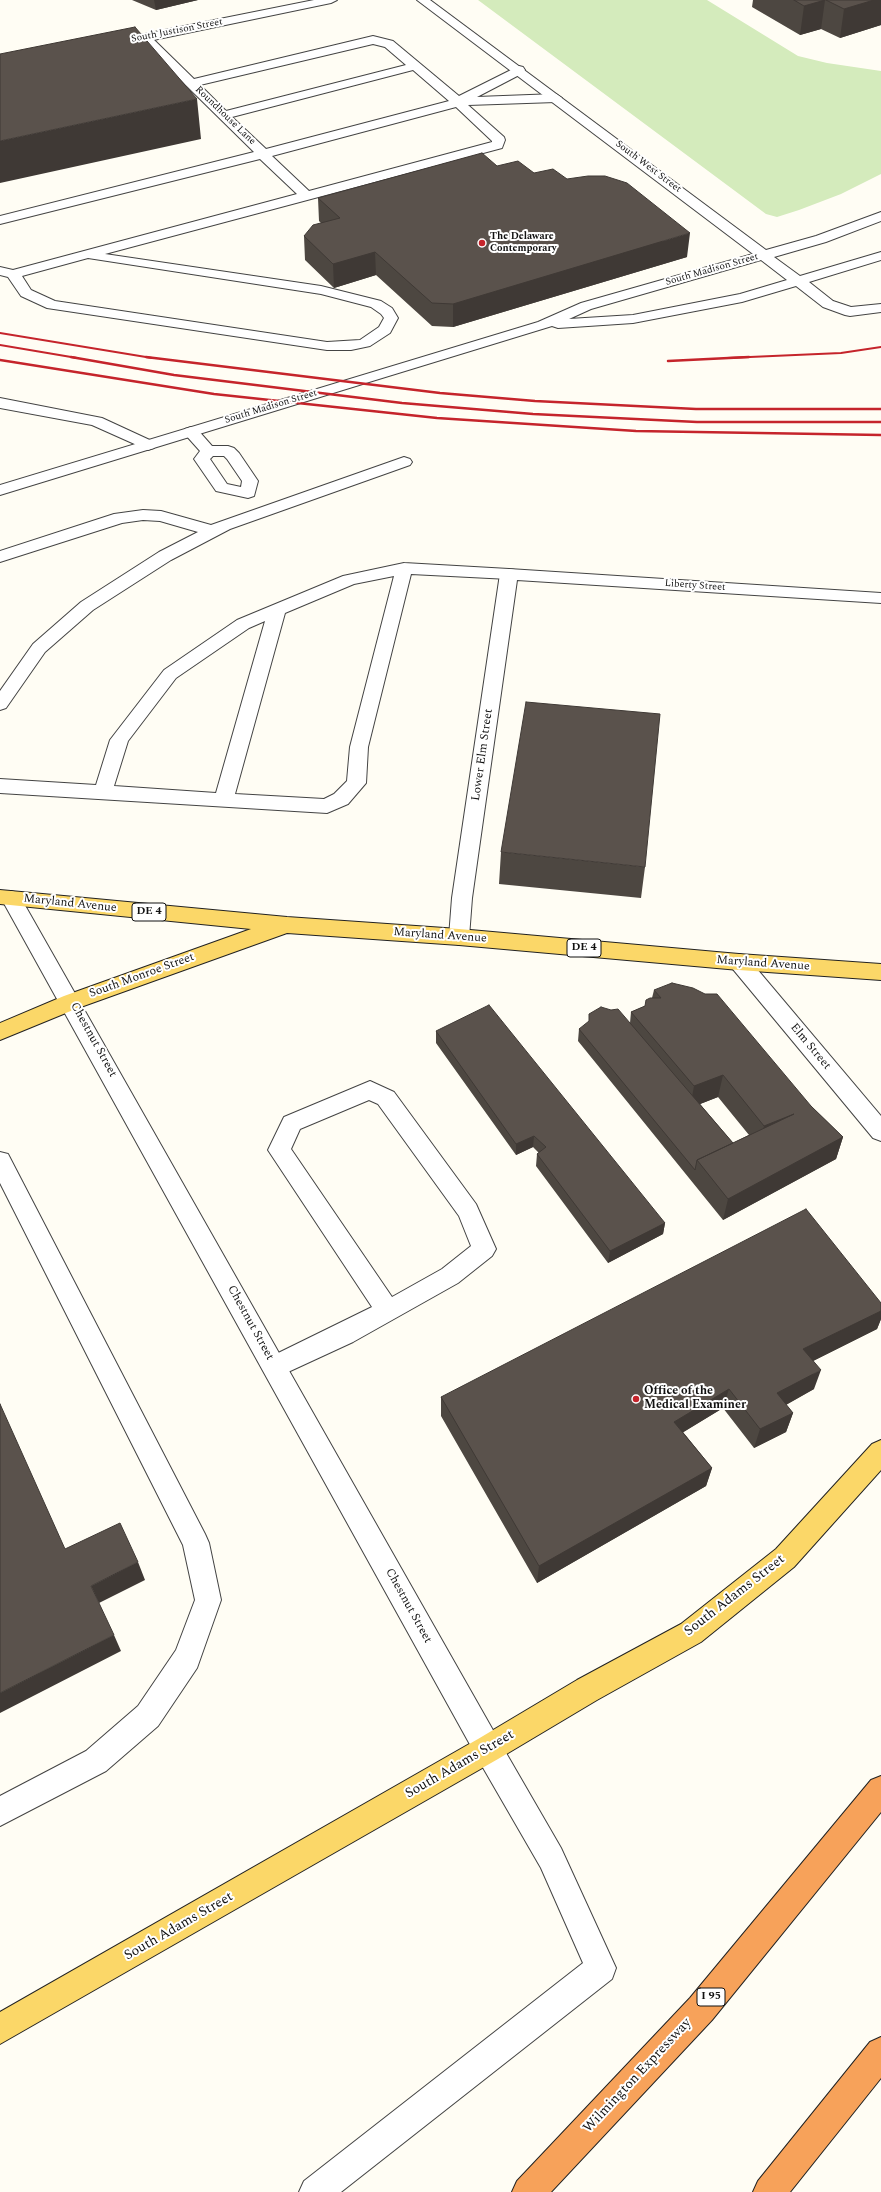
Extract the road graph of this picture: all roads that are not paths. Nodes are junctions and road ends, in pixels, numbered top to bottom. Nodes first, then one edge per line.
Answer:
1 (331, 0) edge
2 (423, 0) edge
3 (145, 38) junction
4 (107, 46) edge
5 (415, 66) junction
6 (519, 70) junction
7 (191, 83) junction
8 (556, 98) junction
9 (458, 102) junction
10 (224, 115) junction
11 (263, 154) junction
12 (305, 195) junction
13 (881, 216) edge
14 (0, 220) edge
15 (84, 255) junction
16 (764, 255) junction
17 (881, 256) edge
18 (7, 272) edge
19 (797, 281) junction
20 (881, 308) edge
21 (543, 325) junction
22 (0, 403) edge
23 (191, 432) junction
24 (148, 445) junction
25 (208, 451) junction
26 (404, 462) dead end
27 (0, 490) edge
28 (248, 494) junction
29 (266, 510) junction
30 (212, 531) junction
31 (0, 557) edge
32 (404, 568) junction
33 (509, 574) junction
34 (881, 598) edge
35 (277, 610) junction
36 (0, 704) edge
37 (0, 786) edge
38 (103, 792) junction
39 (224, 799) junction
40 (6, 898) edge
41 (287, 925) junction
42 (458, 937) junction
43 (739, 962) junction
44 (881, 972) edge
45 (72, 1002) junction
46 (0, 1032) edge
47 (881, 1132) edge
48 (0, 1161) edge
49 (388, 1311) junction
50 (275, 1367) junction
51 (881, 1452) edge
52 (488, 1749) junction
53 (881, 1790) edge
54 (0, 1812) edge
55 (0, 2029) edge
56 (881, 2053) edge
57 (315, 2192) edge
58 (528, 2192) edge
59 (769, 2192) edge

1 - 3 street, South Justison Street
2 - 6 street, South West Street
3 - 4 street, South Justison Street
3 - 7 street, Roundhouse Lane
5 - 7 street
5 - 9 street
5 - 10 street
6 - 8 street, South West Street
6 - 9 street
7 - 10 street, Roundhouse Lane
8 - 9 street
8 - 16 street, South West Street
9 - 11 street
9 - 12 street
10 - 11 street, Roundhouse Lane
11 - 12 street, Roundhouse Lane
11 - 14 street
12 - 15 street
13 - 16 street, South Madison Street
15 - 18 street
15 - 18 street
16 - 19 street, South West Street
16 - 21 street, South Madison Street
17 - 19 street, South Madison Street
19 - 20 street, South West Street
19 - 21 street, South Madison Street
21 - 23 street, South Madison Street
22 - 24 street
23 - 24 street, South Madison Street
23 - 25 street
24 - 27 street, South Madison Street
25 - 28 street
25 - 28 street
26 - 29 street
28 - 29 street
29 - 30 street
30 - 31 street
30 - 36 street
32 - 33 street, Liberty Street
32 - 35 street, Liberty Street
32 - 39 street
33 - 34 street, Liberty Street
33 - 42 street, Lower Elm Street
35 - 38 street, Liberty Street
35 - 39 street
37 - 38 street
38 - 39 street
40 - 41 main road, Maryland Avenue / DE 4
40 - 45 street, Chestnut Street
41 - 42 main road, Maryland Avenue / DE 4
41 - 45 main road, South Monroe Street / DE 4
42 - 43 main road, Maryland Avenue / DE 4
43 - 44 main road, Maryland Avenue / DE 4
43 - 47 street, Elm Street
45 - 46 main road, South Monroe Street / DE 4
45 - 50 street, Chestnut Street
48 - 54 street
49 - 49 street
49 - 50 street
50 - 52 street, Chestnut Street
51 - 52 main road, South Adams Street
52 - 55 main road, South Adams Street
52 - 57 street, Chestnut Street
53 - 58 highway, Wilmington Expressway / I 95
56 - 59 highway

